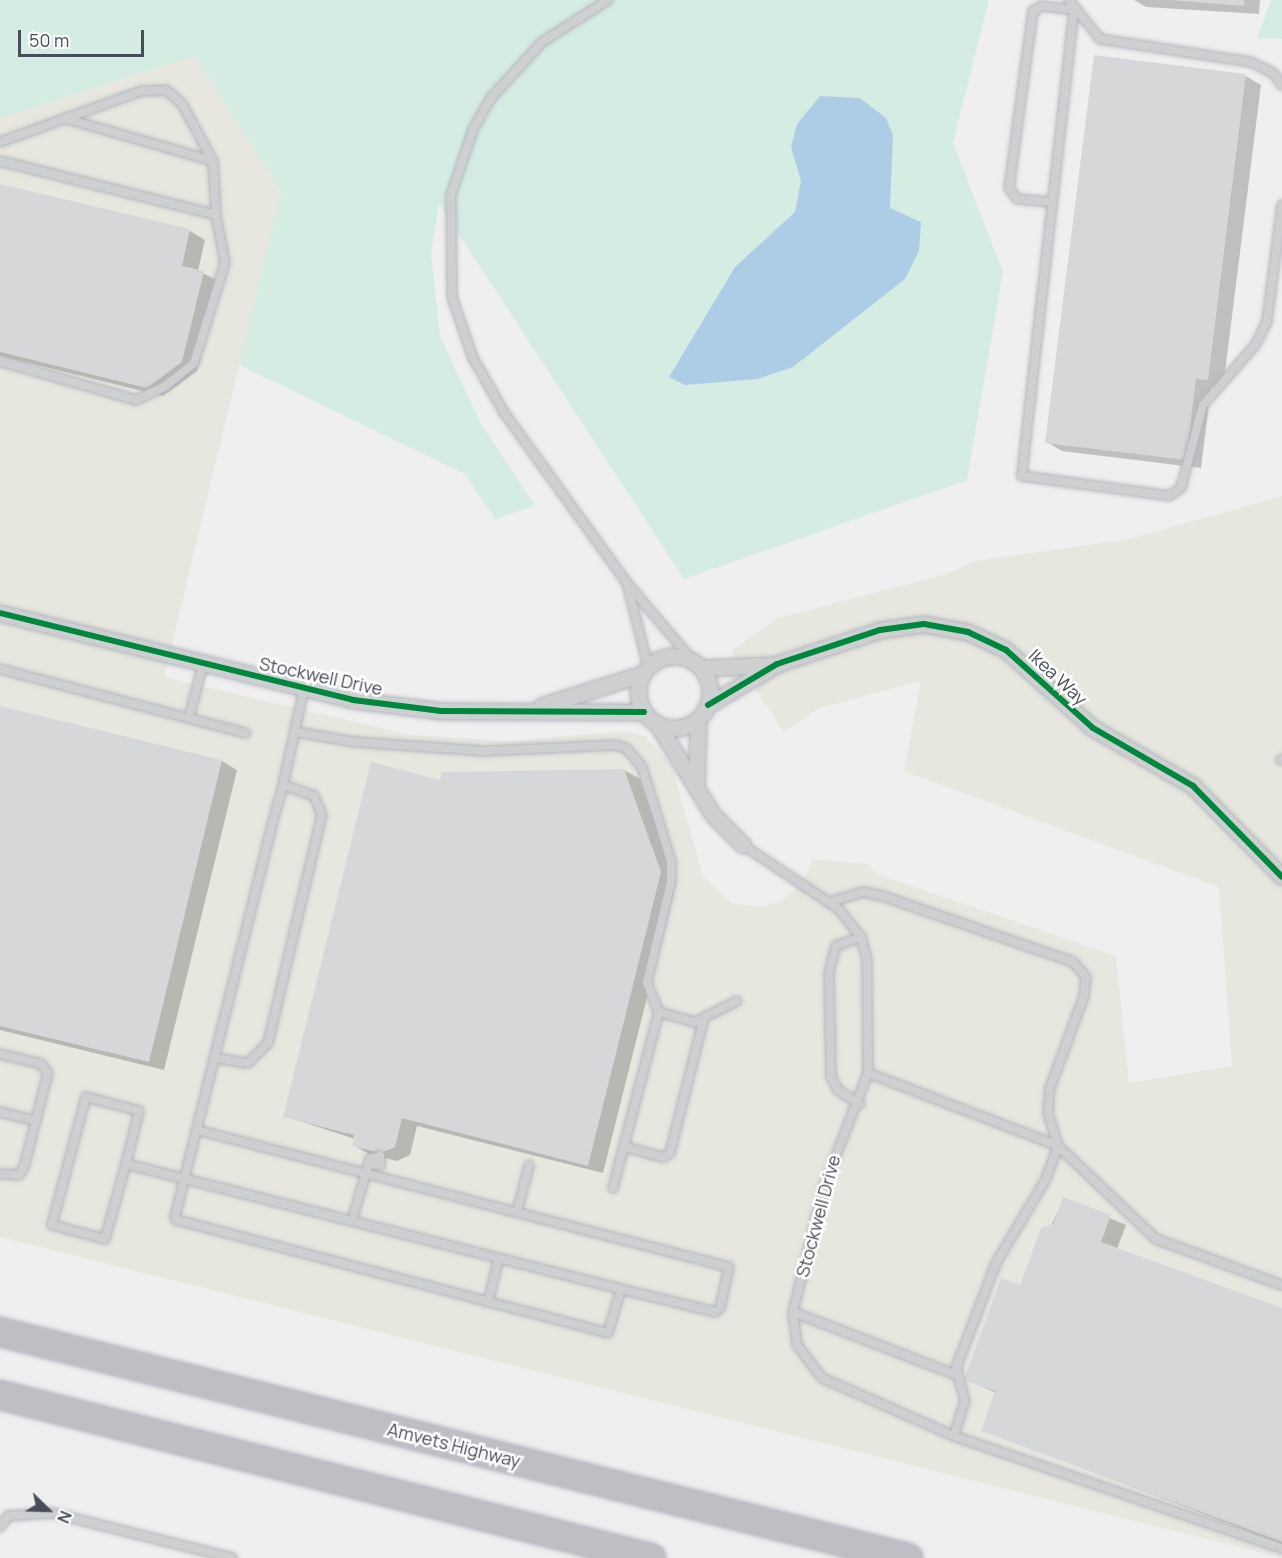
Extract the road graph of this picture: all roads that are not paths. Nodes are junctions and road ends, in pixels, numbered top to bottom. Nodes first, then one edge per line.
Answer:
1 (608, 0) edge
2 (1069, 0) edge
3 (1074, 10) junction
4 (1282, 85) edge
5 (65, 119) junction
6 (0, 142) edge
7 (0, 161) edge
8 (213, 161) junction
9 (1051, 202) junction
10 (1282, 205) edge
11 (216, 215) junction
12 (0, 361) edge
13 (627, 583) junction
14 (0, 613) edge
15 (203, 664) junction
16 (777, 664) junction
17 (697, 665) junction
18 (0, 669) edge
19 (645, 670) junction
20 (304, 689) junction
21 (708, 705) junction
22 (529, 709) junction
23 (644, 712) junction
24 (189, 718) junction
25 (698, 719) junction
26 (658, 725) junction
27 (296, 732) junction
28 (246, 733) dead end
29 (283, 785) junction
30 (696, 788) junction
31 (743, 845) joint
32 (1282, 877) edge
33 (831, 902) junction
34 (861, 937) junction
35 (737, 1001) dead end
36 (659, 1012) junction
37 (704, 1018) junction
38 (0, 1054) edge
39 (215, 1058) junction
40 (868, 1073) junction
41 (860, 1104) junction
42 (0, 1112) edge
43 (36, 1121) junction
44 (197, 1130) junction
45 (1058, 1146) junction
46 (624, 1148) junction
47 (381, 1158) dead end
48 (126, 1164) junction
49 (529, 1166) dead end
50 (364, 1173) junction
51 (0, 1174) edge
52 (185, 1178) junction
53 (613, 1188) dead end
54 (517, 1212) junction
55 (352, 1221) junction
56 (499, 1258) junction
57 (1282, 1285) edge
58 (621, 1289) junction
59 (488, 1302) junction
60 (794, 1312) junction
61 (0, 1332) edge
62 (954, 1374) junction
63 (0, 1395) edge
64 (954, 1436) junction
65 (0, 1527) edge
66 (1282, 1548) edge
67 (232, 1558) edge
68 (651, 1558) edge
69 (908, 1558) edge

1 - 13 lane
2 - 3 lane
3 - 4 lane
3 - 9 lane
3 - 9 lane
5 - 6 lane
5 - 8 lane
5 - 8 lane
7 - 11 lane
8 - 11 lane
9 - 10 lane
11 - 12 lane
13 - 17 lane
13 - 19 lane
14 - 15 street, Stockwell Drive
15 - 20 street, Stockwell Drive
15 - 24 lane
16 - 17 street, Ikea Way
16 - 21 street, Ikea Way
16 - 32 street, Ikea Way
17 - 19 street
17 - 21 street
18 - 24 lane
19 - 22 street, Stockwell Drive
19 - 23 street
20 - 22 street, Stockwell Drive
20 - 27 lane
21 - 25 street
22 - 23 street, Stockwell Drive
23 - 26 street
24 - 28 lane
25 - 26 street
25 - 30 street
26 - 30 street, Stockwell Drive
27 - 29 lane
27 - 36 lane
29 - 39 lane
29 - 39 lane
30 - 31 street, Stockwell Drive
31 - 33 lane, Stockwell Drive
33 - 34 lane, Stockwell Drive
33 - 45 lane
34 - 40 lane, Stockwell Drive
34 - 41 lane
35 - 37 lane
36 - 37 lane
36 - 46 lane
37 - 46 lane
38 - 43 lane
39 - 44 lane
40 - 41 lane, Stockwell Drive
40 - 45 lane
41 - 60 lane, Stockwell Drive
42 - 43 lane
43 - 51 lane
44 - 50 lane
44 - 52 lane
45 - 57 lane
45 - 62 lane
46 - 53 lane
47 - 50 lane
48 - 48 lane
48 - 52 lane
49 - 54 lane
50 - 54 lane
50 - 55 lane
52 - 55 lane
52 - 59 lane
54 - 58 lane
55 - 56 lane
56 - 58 lane
56 - 59 lane
58 - 59 lane
60 - 62 lane
60 - 64 lane, Stockwell Drive
61 - 69 highway, Amvets Highway
62 - 64 lane
63 - 68 highway
64 - 66 lane, Stockwell Drive
65 - 67 lane

